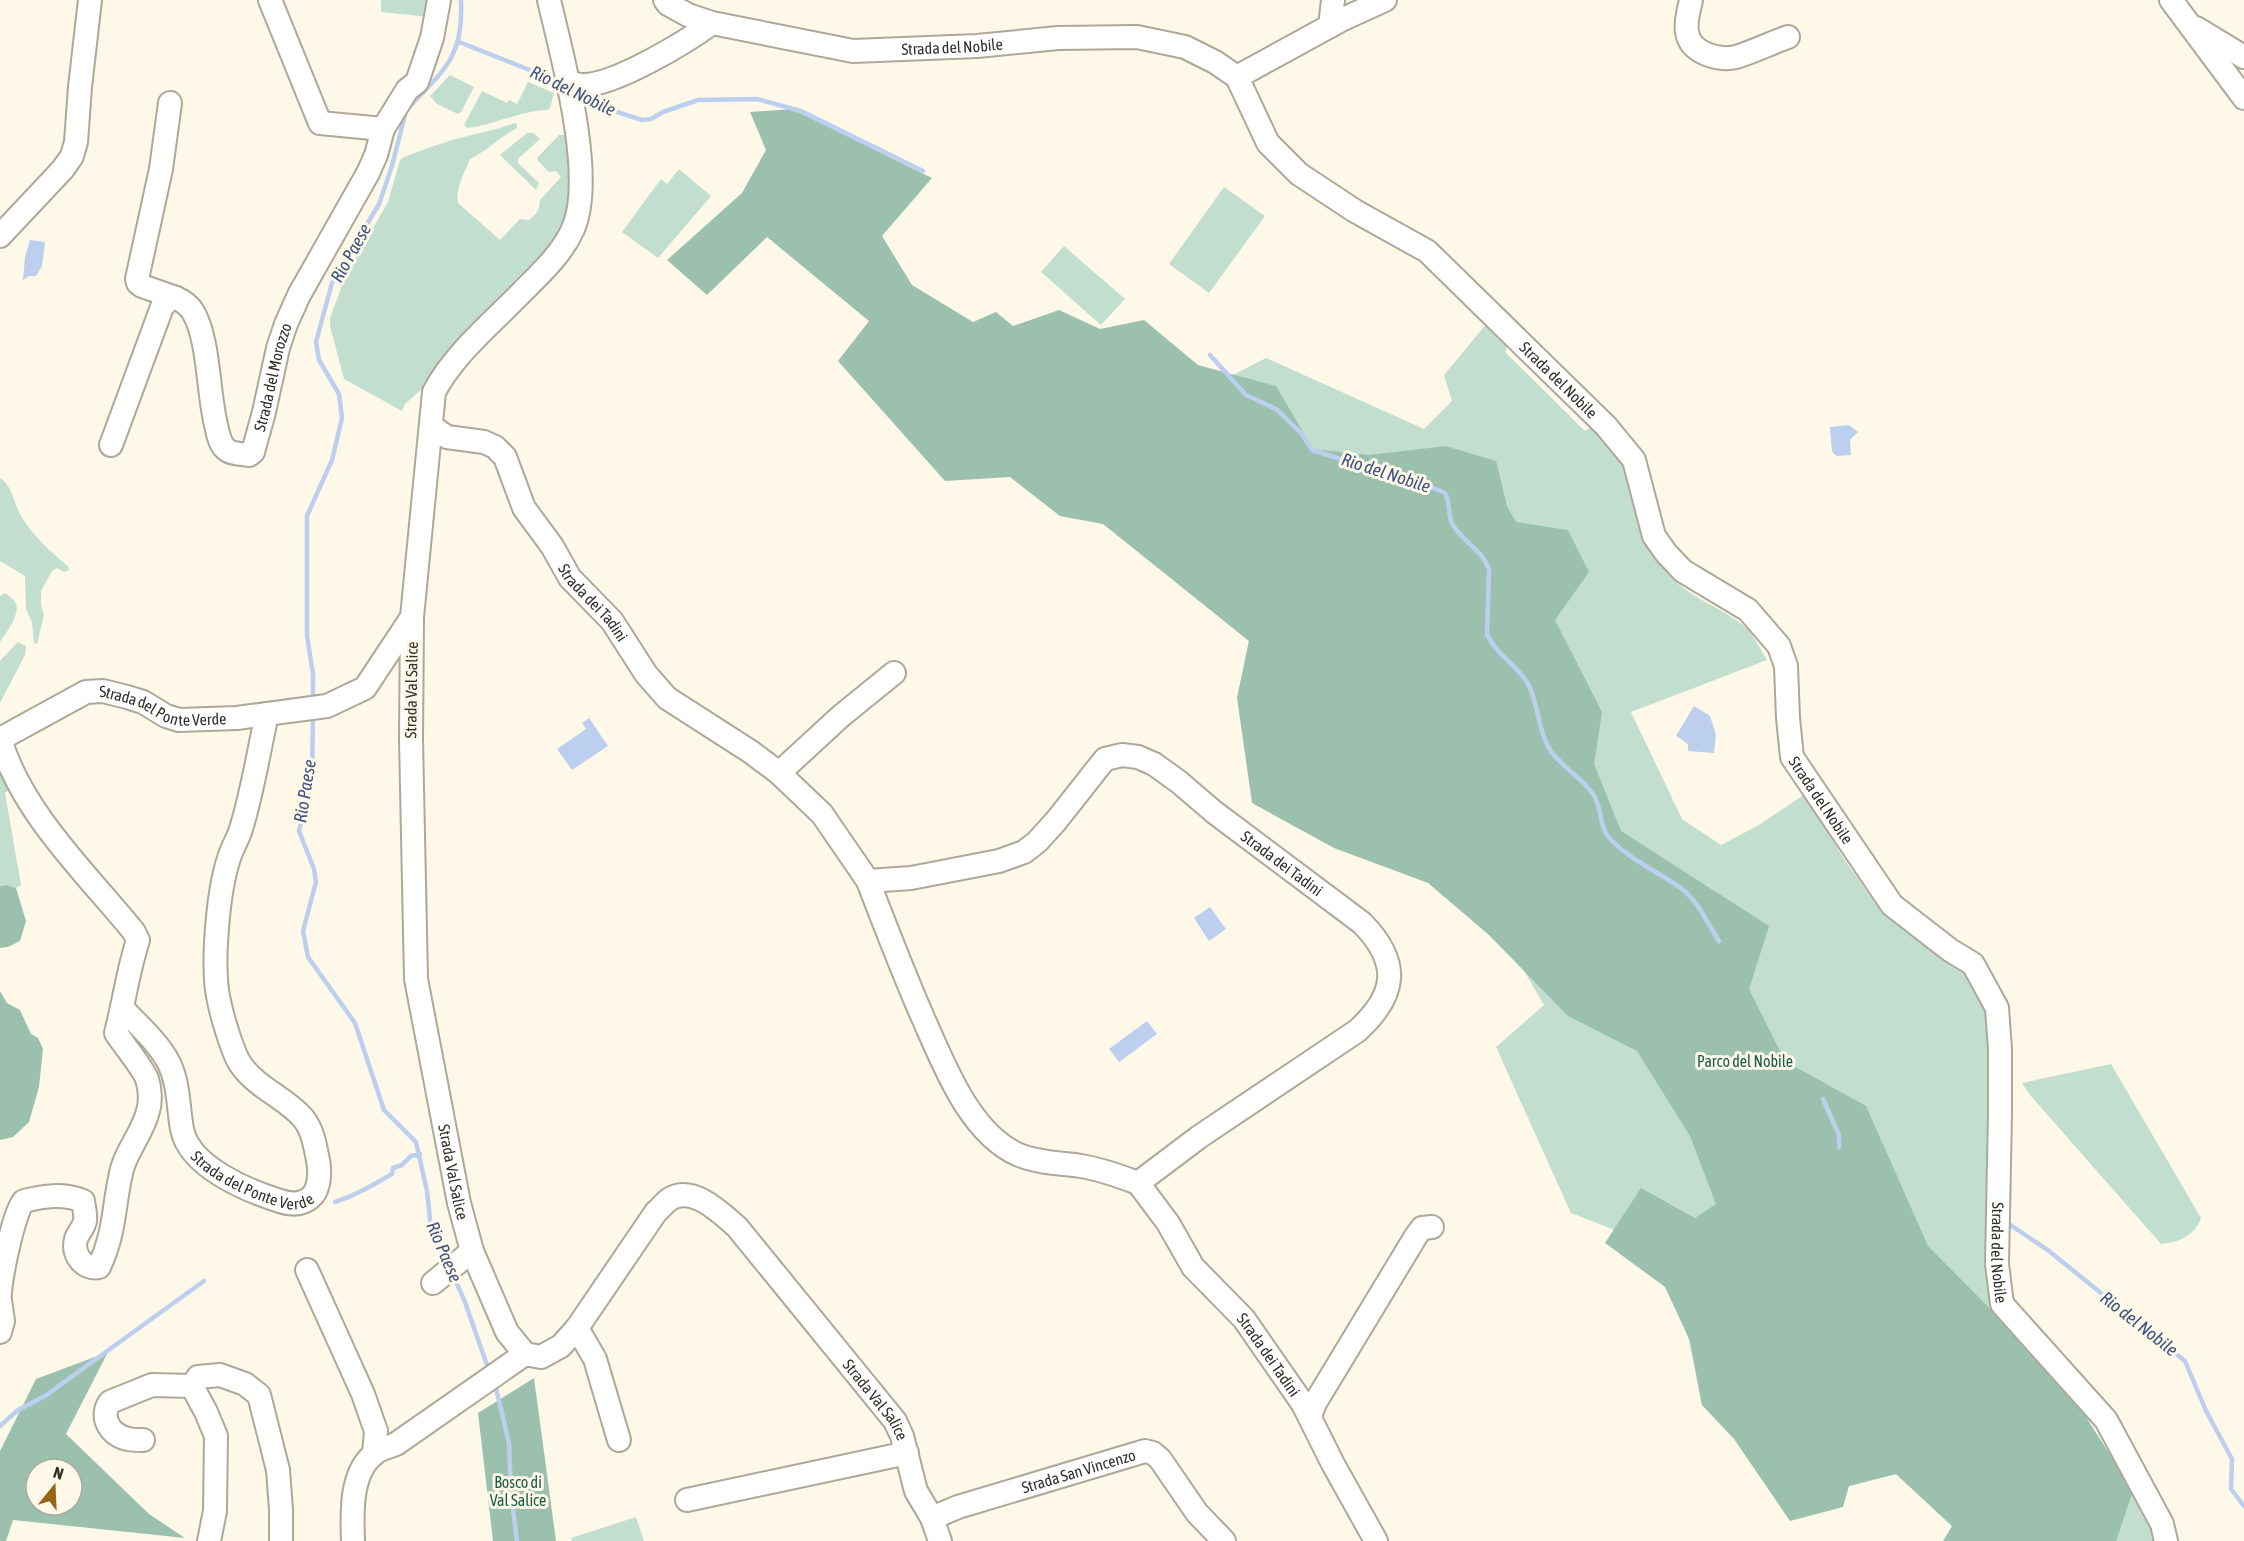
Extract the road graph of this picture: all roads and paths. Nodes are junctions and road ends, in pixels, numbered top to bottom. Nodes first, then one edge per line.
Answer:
1 (90, 0) edge
2 (270, 0) edge
3 (439, 0) edge
4 (549, 0) edge
5 (1334, 0) edge
6 (1385, 0) edge
7 (1691, 0) edge
8 (2171, 0) edge
9 (667, 2) edge
10 (712, 23) junction
11 (1330, 26) junction
12 (2192, 26) junction
13 (1788, 37) dead end
14 (2244, 57) edge
15 (656, 58) junction
16 (1237, 77) junction
17 (569, 88) junction
18 (2244, 98) edge
19 (170, 103) dead end
20 (383, 129) junction
21 (0, 236) edge
22 (176, 298) junction
23 (431, 426) junction
24 (111, 446) dead end
25 (412, 617) junction
26 (894, 673) dead end
27 (267, 714) junction
28 (0, 739) edge
29 (779, 773) junction
30 (868, 881) junction
31 (122, 1008) junction
32 (1138, 1183) junction
33 (1432, 1227) dead end
34 (472, 1251) junction
35 (308, 1270) dead end
36 (443, 1274) dead end
37 (0, 1293) edge
38 (0, 1300) edge
39 (577, 1328) junction
40 (0, 1332) edge
41 (525, 1354) junction
42 (192, 1386) junction
43 (1310, 1416) junction
44 (143, 1440) dead end
45 (619, 1440) dead end
46 (906, 1453) junction
47 (374, 1454) junction
48 (687, 1500) dead end
49 (932, 1518) junction
50 (209, 1541) edge
51 (281, 1541) edge
52 (353, 1541) edge
53 (940, 1541) edge
54 (1224, 1541) edge
55 (1376, 1541) edge
56 (2166, 1541) edge

1 - 21 street
2 - 20 street
3 - 20 street, Strada del Morozzo
4 - 17 street, Strada Val Salice
5 - 11 street
6 - 11 street
7 - 13 street
8 - 12 street
9 - 10 street, Strada del Nobile
9 - 15 street
10 - 15 street
10 - 16 street, Strada del Nobile
11 - 16 street
12 - 14 street
12 - 18 street
15 - 17 street
16 - 56 street, Strada del Nobile
17 - 23 street, Strada Val Salice
19 - 22 street, Strada del Morozzo
20 - 22 street, Strada del Morozzo
22 - 24 street
23 - 25 street, Strada Val Salice
23 - 29 street, Strada dei Tadini
25 - 27 street, Strada del Ponte Verde
25 - 34 street, Strada Val Salice
26 - 29 street
27 - 28 street, Strada del Ponte Verde
27 - 31 street, Strada del Ponte Verde
28 - 31 street, Strada del Ponte Verde
29 - 30 street, Strada dei Tadini
30 - 32 street, Strada dei Tadini
30 - 32 street, Strada dei Tadini
31 - 37 street, Strada del Ponte Verde
32 - 43 street, Strada dei Tadini
33 - 43 street, Strada dei Tadini
34 - 36 street
34 - 41 street, Strada Val Salice
35 - 47 street
38 - 40 street
39 - 41 street, Strada Val Salice
39 - 45 street
39 - 46 street, Strada Val Salice
41 - 47 street
42 - 44 street
42 - 50 street
42 - 51 street
43 - 55 street, Strada dei Tadini
46 - 48 street, Strada Val Salice
46 - 49 street, Strada Val Salice
47 - 52 street
49 - 53 street, Strada Val Salice
49 - 54 street, Strada San Vincenzo

